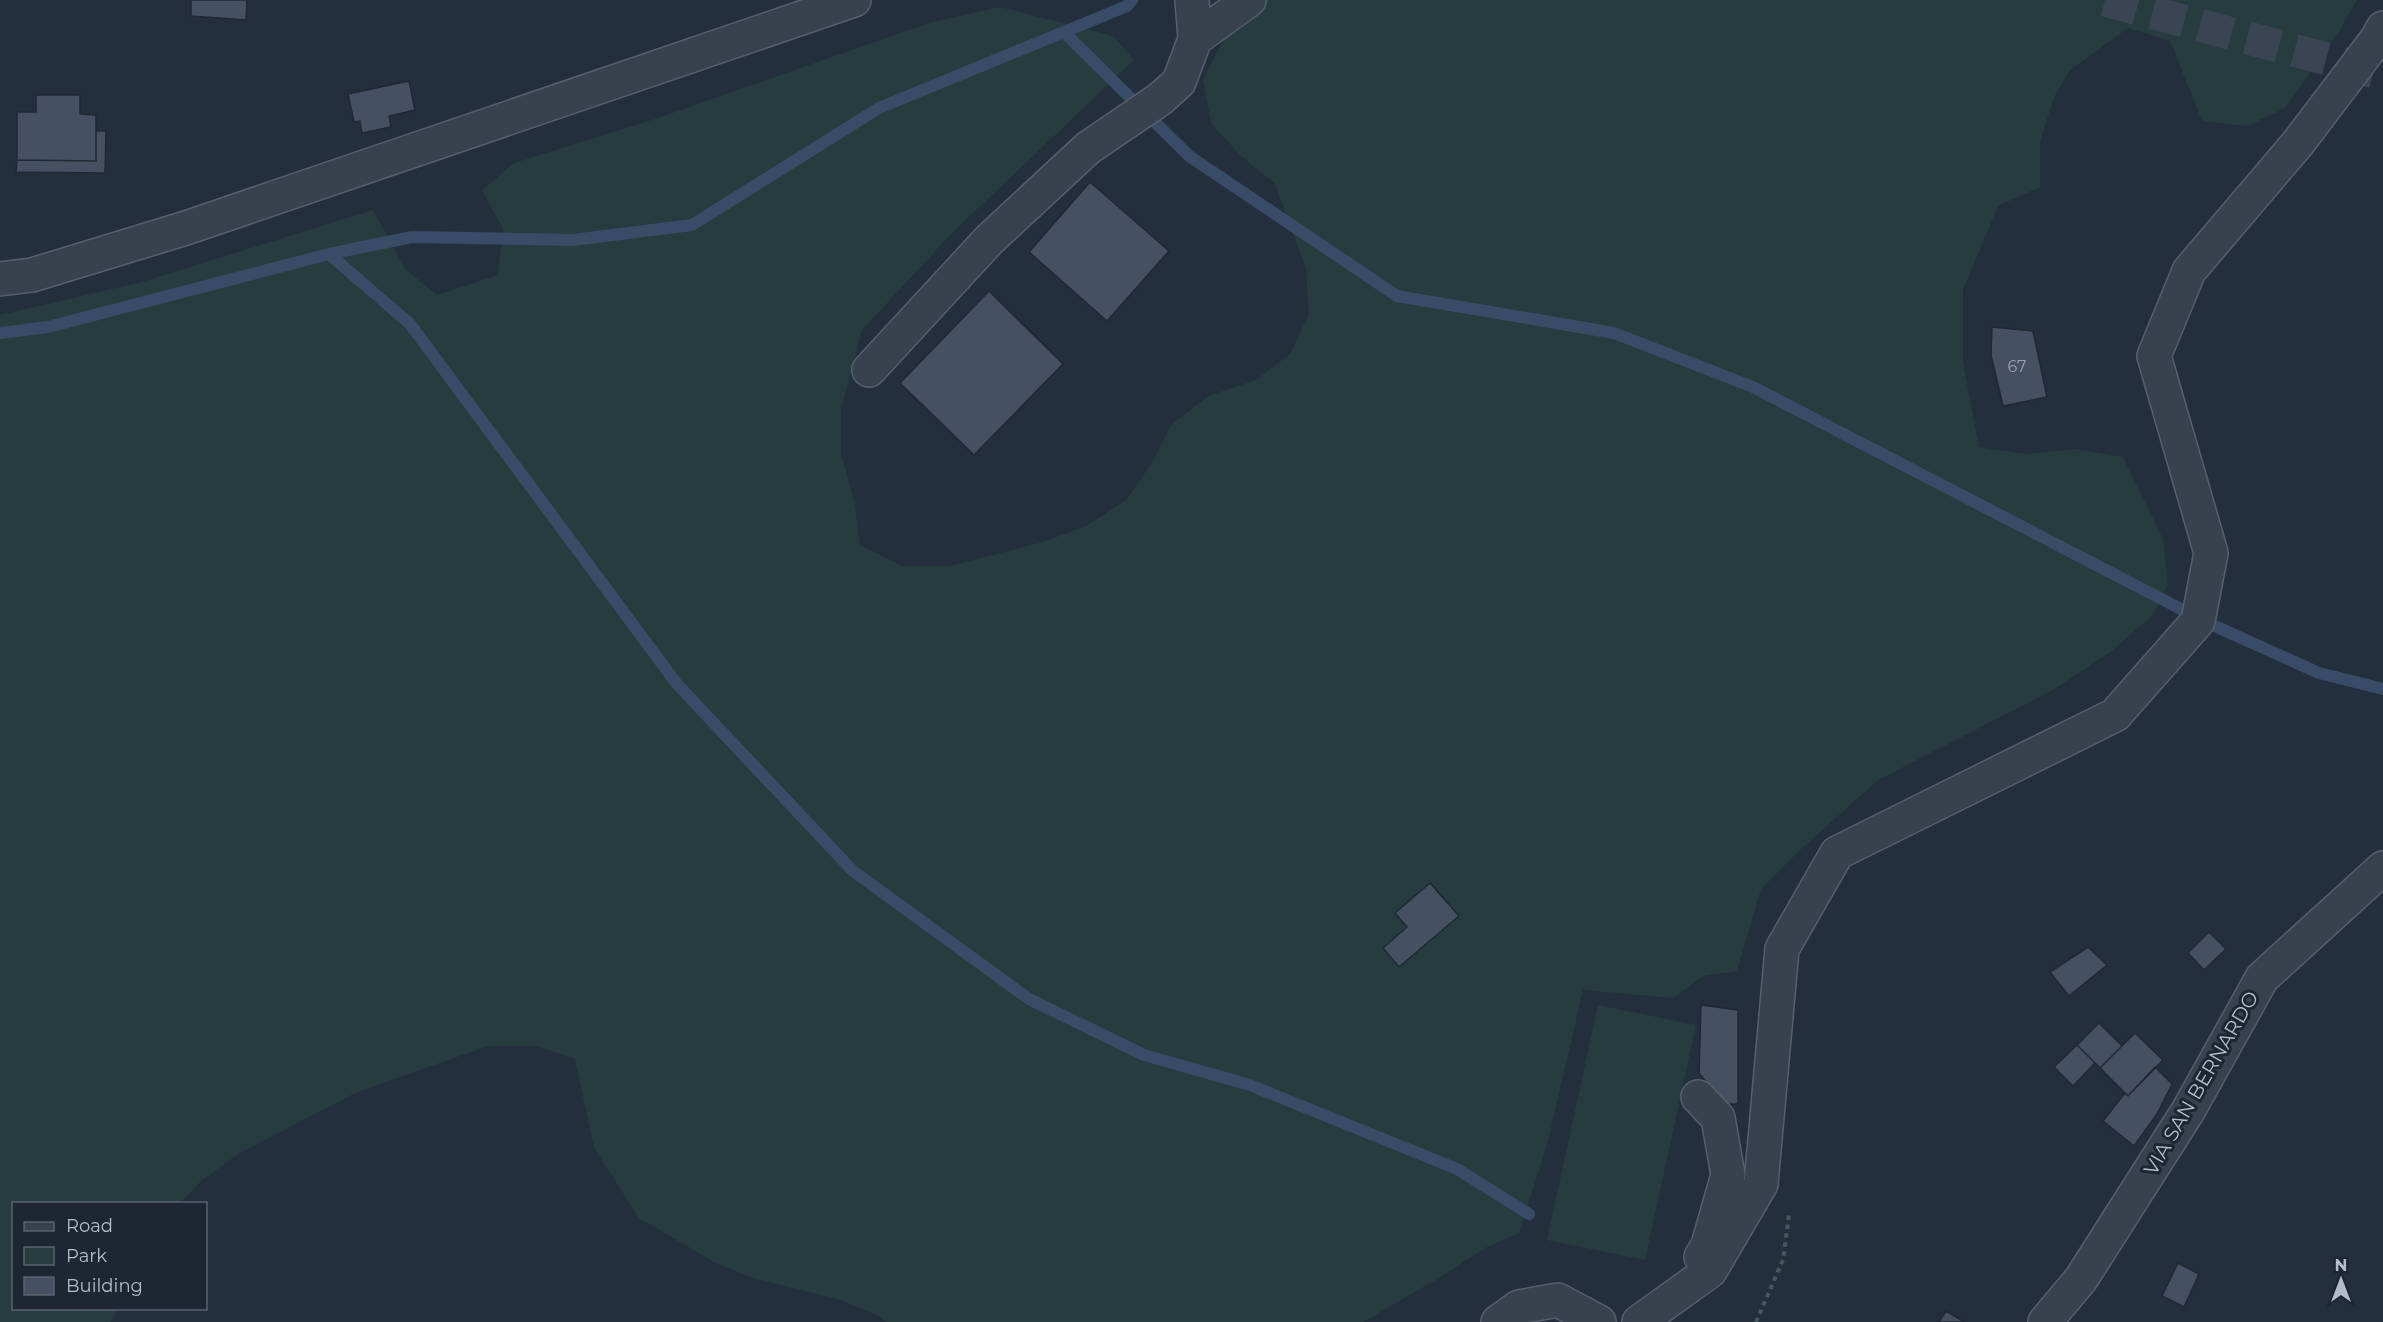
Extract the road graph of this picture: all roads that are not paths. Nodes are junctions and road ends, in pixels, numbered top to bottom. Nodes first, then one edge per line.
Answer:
1 (854, 0) edge
2 (1192, 0) edge
3 (1249, 0) edge
4 (2383, 28) edge
5 (1195, 39) junction
6 (0, 279) edge
7 (869, 370) dead end
8 (2383, 868) edge
9 (1698, 1097) dead end
10 (1683, 1290) junction
11 (1498, 1322) edge
12 (1599, 1322) edge
13 (1639, 1322) edge
14 (2046, 1322) edge

1 - 6 street
2 - 5 street
3 - 5 street
4 - 10 street
5 - 7 street
8 - 14 street, VIA SAN BERNARDO
9 - 10 street
10 - 13 street
11 - 12 street

